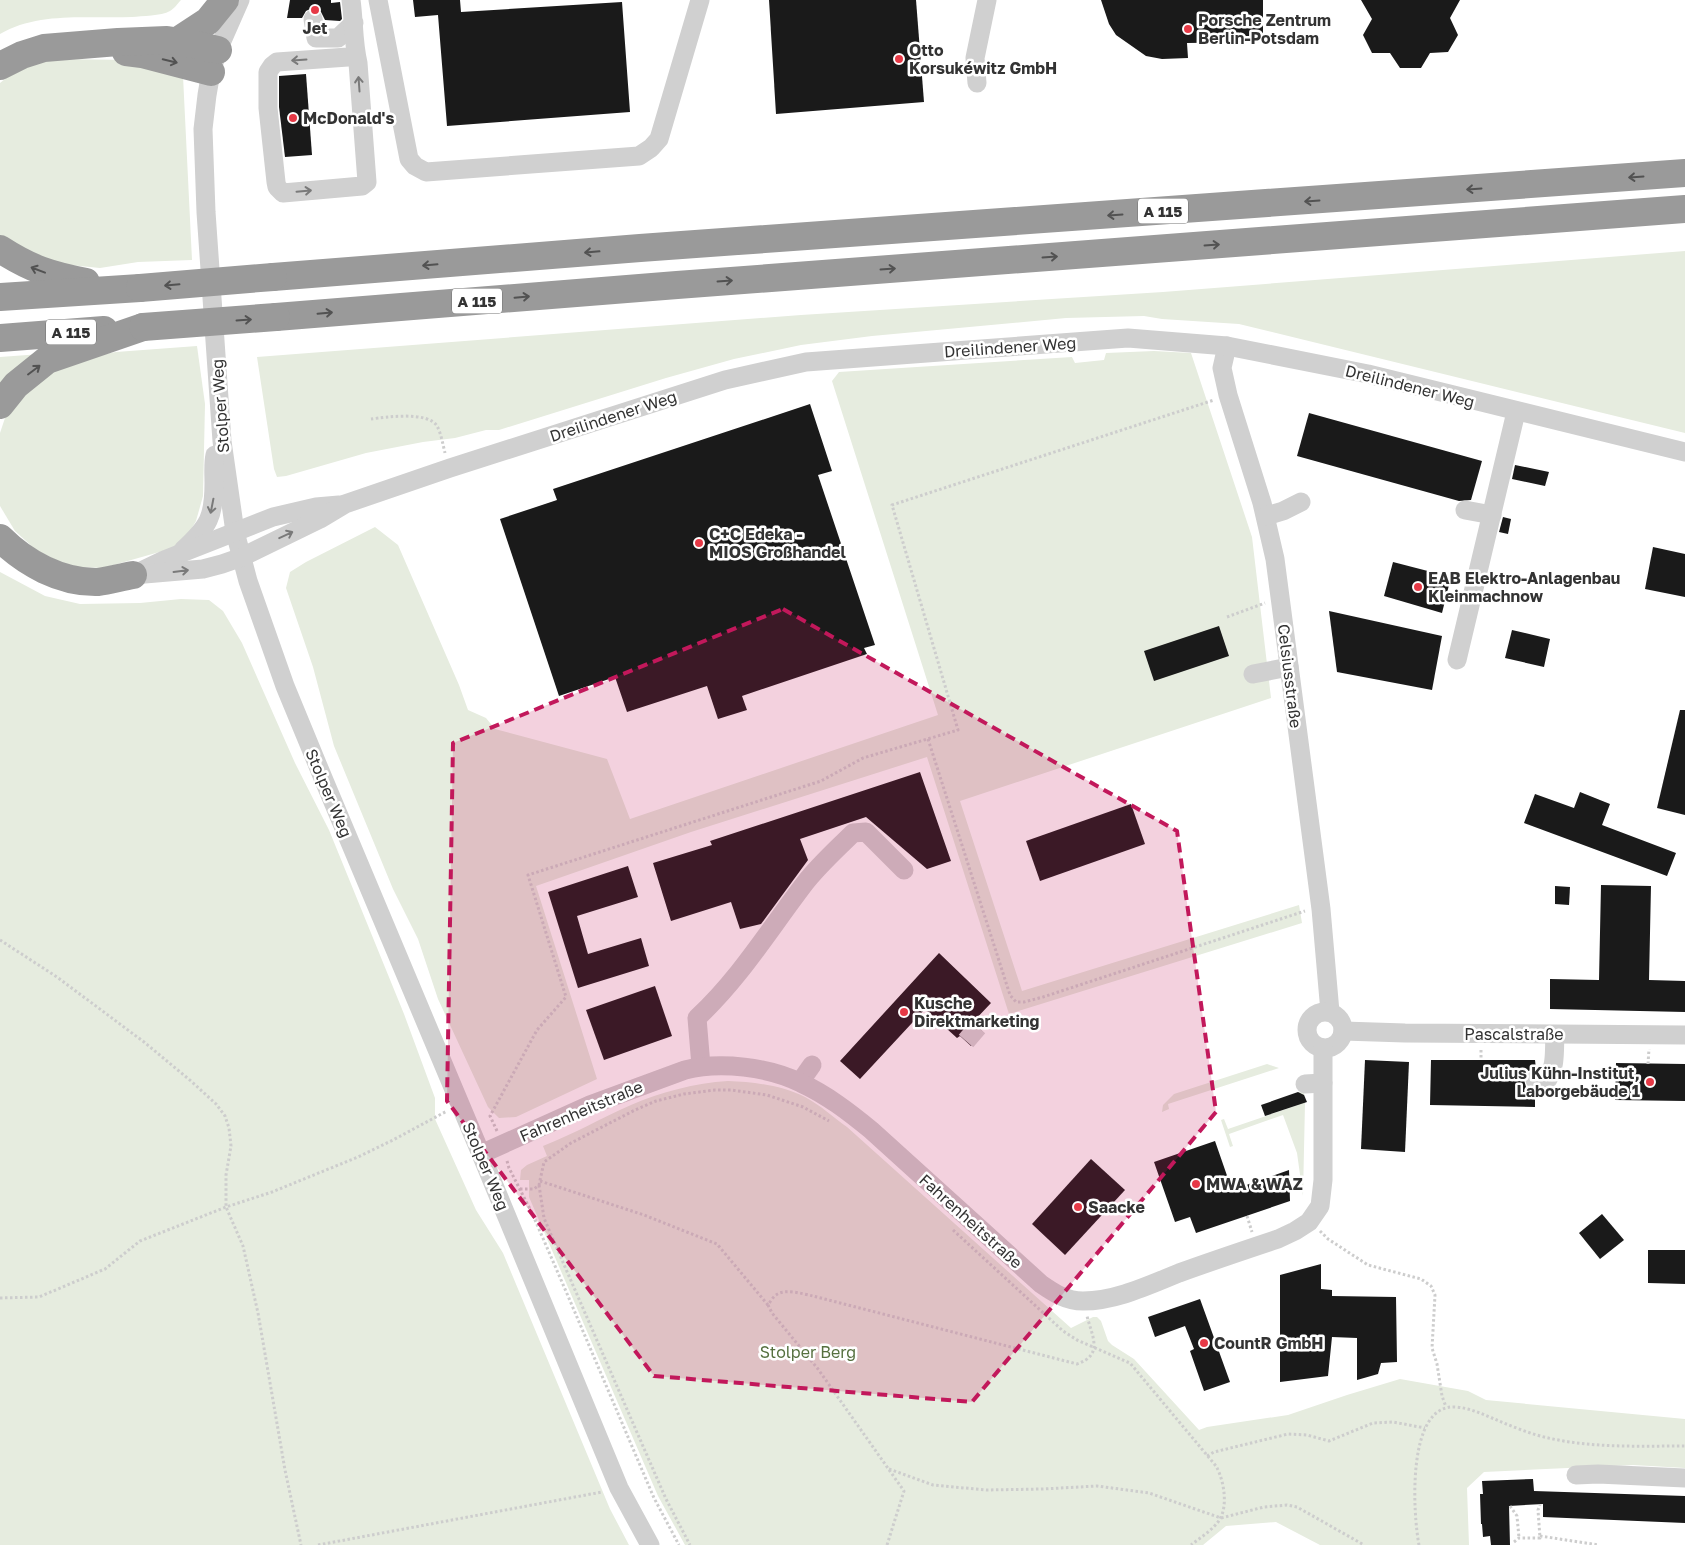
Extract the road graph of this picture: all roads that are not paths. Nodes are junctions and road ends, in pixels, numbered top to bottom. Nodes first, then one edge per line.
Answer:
1 (225, 0) edge
2 (240, 0) edge
3 (351, 0) edge
4 (378, 0) edge
5 (700, 0) edge
6 (987, 0) edge
7 (313, 19) dead end
8 (354, 23) junction
9 (176, 42) junction
10 (88, 45) junction
11 (351, 51) junction
12 (215, 61) junction
13 (0, 66) edge
14 (977, 83) dead end
15 (1685, 173) edge
16 (1685, 209) edge
17 (0, 249) edge
18 (129, 288) junction
19 (0, 297) edge
20 (143, 327) junction
21 (0, 338) edge
22 (1227, 346) junction
23 (0, 405) edge
24 (1516, 412) junction
25 (222, 442) junction
26 (1685, 452) edge
27 (1301, 502) dead end
28 (345, 504) junction
29 (1465, 510) dead end
30 (1492, 515) junction
31 (1266, 516) junction
32 (235, 532) junction
33 (0, 538) edge
34 (179, 554) junction
35 (242, 557) junction
36 (133, 575) junction
37 (1457, 660) dead end
38 (1289, 667) junction
39 (1253, 674) dead end
40 (904, 870) dead end
41 (1330, 1012) junction
42 (1343, 1031) junction
43 (1555, 1035) junction
44 (1685, 1035) edge
45 (1323, 1048) junction
46 (812, 1065) dead end
47 (701, 1066) junction
48 (1536, 1080) dead end
49 (800, 1082) junction
50 (481, 1154) junction
51 (1576, 1475) dead end
52 (1685, 1478) edge
53 (650, 1545) edge

1 - 9 highway
2 - 12 street, Stolper Weg
3 - 8 street
4 - 5 street
6 - 14 street
7 - 8 street
8 - 11 street
9 - 10 highway
9 - 12 highway
10 -> 12 highway
10 - 13 highway
11 -> 11 street
12 - 25 street, Stolper Weg
15 -> 18 highway, A 115, bridge
20 -> 16 highway, A 115, bridge
18 -> 17 highway
18 - 19 highway, A 115
20 - 21 highway, A 115
23 -> 20 highway
22 - 24 street, Dreilindener Weg
22 - 28 street, Dreilindener Weg
22 - 31 street, Celsiusstraße
24 - 26 street, Dreilindener Weg
24 - 30 street
25 - 32 street, Stolper Weg
25 -> 34 street
27 - 31 street
28 - 32 street, Dreilindener Weg
35 -> 28 street, Dreilindener Weg
29 - 30 street
30 - 37 street
31 - 38 street, Celsiusstraße
32 - 34 street, Dreilindener Weg
32 - 35 street, Stolper Weg
33 - 36 highway
34 - 36 street, Dreilindener Weg
36 -> 35 street, Dreilindener Weg
35 - 50 street, Stolper Weg
38 - 39 street
38 - 41 street, Celsiusstraße
40 - 47 street
41 - 42 street
41 - 45 street
42 - 43 street, Pascalstraße
42 - 45 street
43 - 44 street, Pascalstraße
43 - 48 street
45 - 49 street, Fahrenheitstraße
46 - 49 street
47 - 49 street, Fahrenheitstraße
47 - 50 street, Fahrenheitstraße
50 - 53 street, Stolper Weg
51 - 52 street

